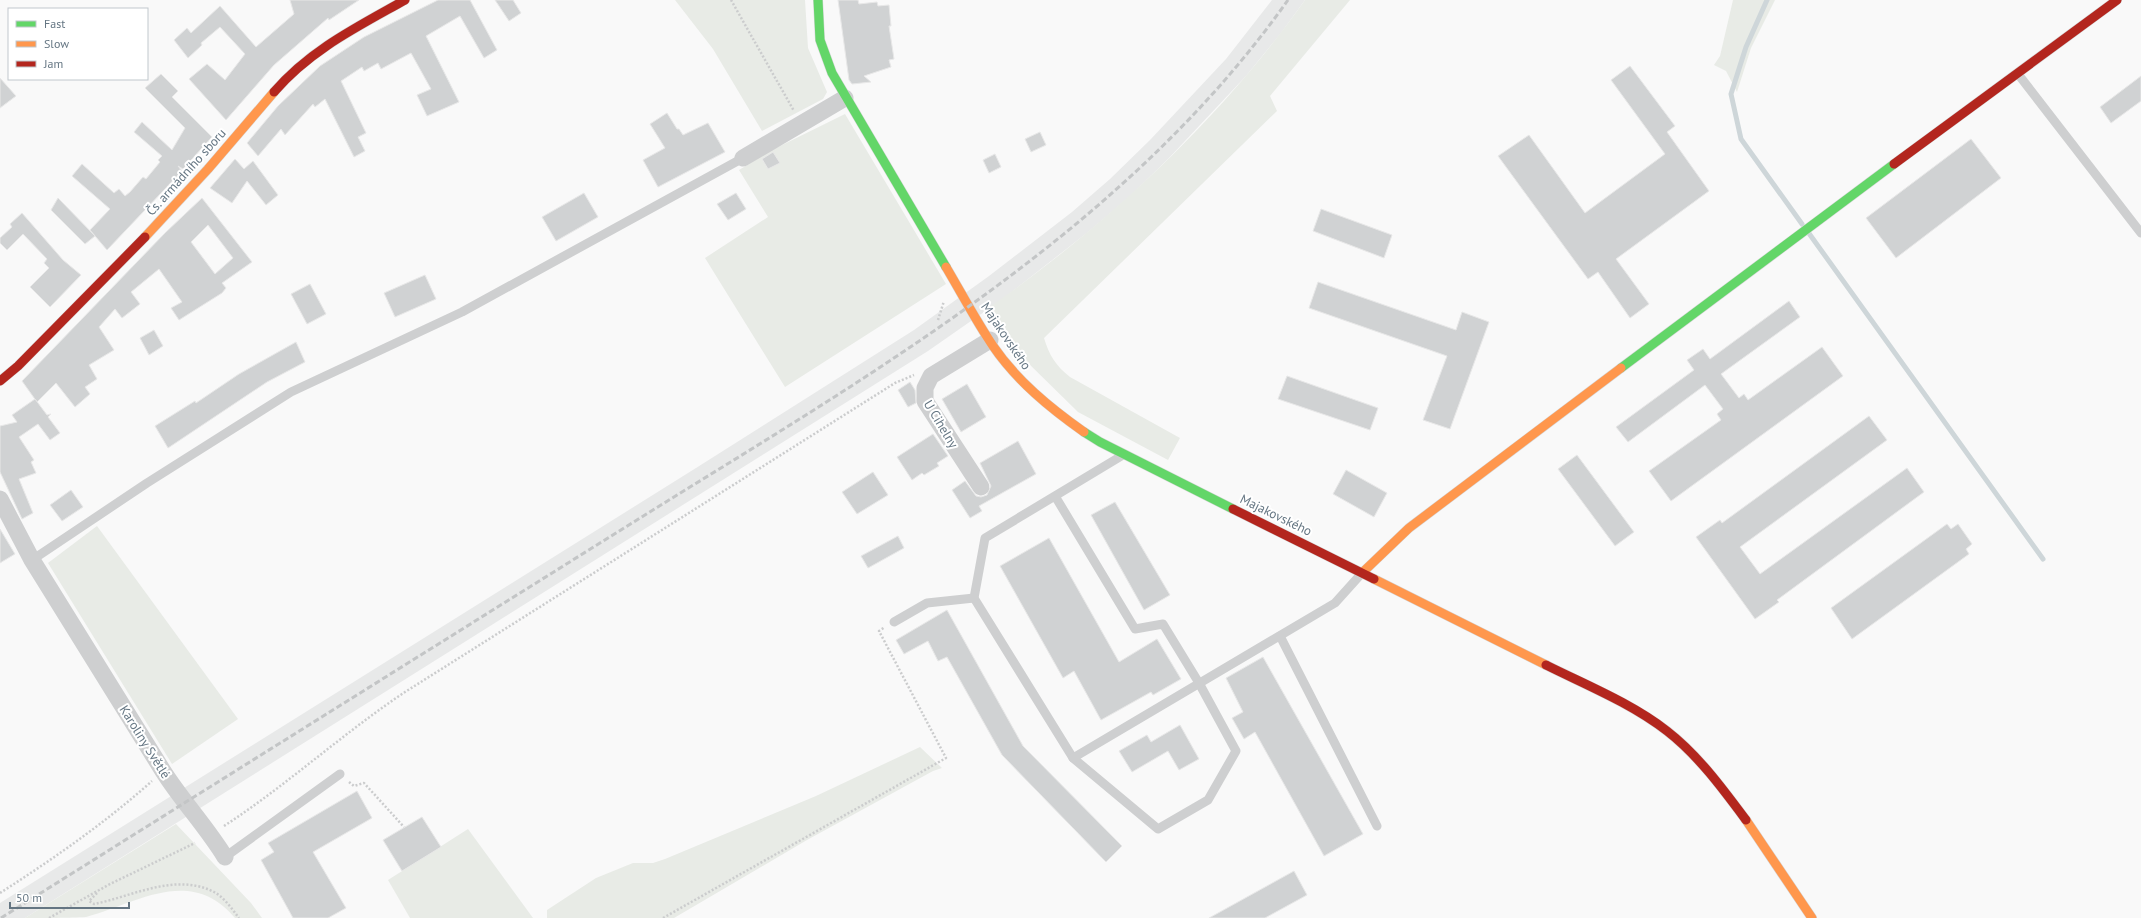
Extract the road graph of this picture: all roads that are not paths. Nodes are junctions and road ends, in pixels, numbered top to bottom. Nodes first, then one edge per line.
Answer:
1 (405, 0) edge
2 (818, 0) edge
3 (2117, 0) edge
4 (2018, 74) junction
5 (844, 98) junction
6 (743, 158) joint
7 (2141, 233) edge
8 (990, 340) junction
9 (0, 381) edge
10 (1124, 454) junction
11 (981, 487) dead end
12 (1055, 496) junction
13 (0, 499) edge
14 (32, 560) junction
15 (1363, 572) junction
16 (974, 598) junction
17 (894, 622) road end
18 (1280, 636) junction
19 (1199, 683) junction
20 (1073, 758) junction
21 (340, 774) road end
22 (1377, 826) dead end
23 (224, 857) joint
24 (1812, 918) edge

1 - 9 street, Čs. armádního sboru
2 - 5 street, Majakovského
3 - 4 street
4 - 7 lane
4 - 15 street
5 - 6 street
5 - 8 street, Majakovského
6 - 14 lane
8 - 10 street, Majakovského
8 - 11 street, U Cihelny
10 - 12 lane
10 - 15 street, Majakovského
12 - 16 lane
12 - 19 lane
13 - 14 street, Karoliny Světlé
14 - 23 street, Karoliny Světlé
15 - 18 lane
15 - 24 street, Majakovského
16 - 17 lane
16 - 20 lane
18 - 19 lane
18 - 22 lane
19 - 20 lane
19 - 20 lane
21 - 23 lane, Karoliny Světlé

